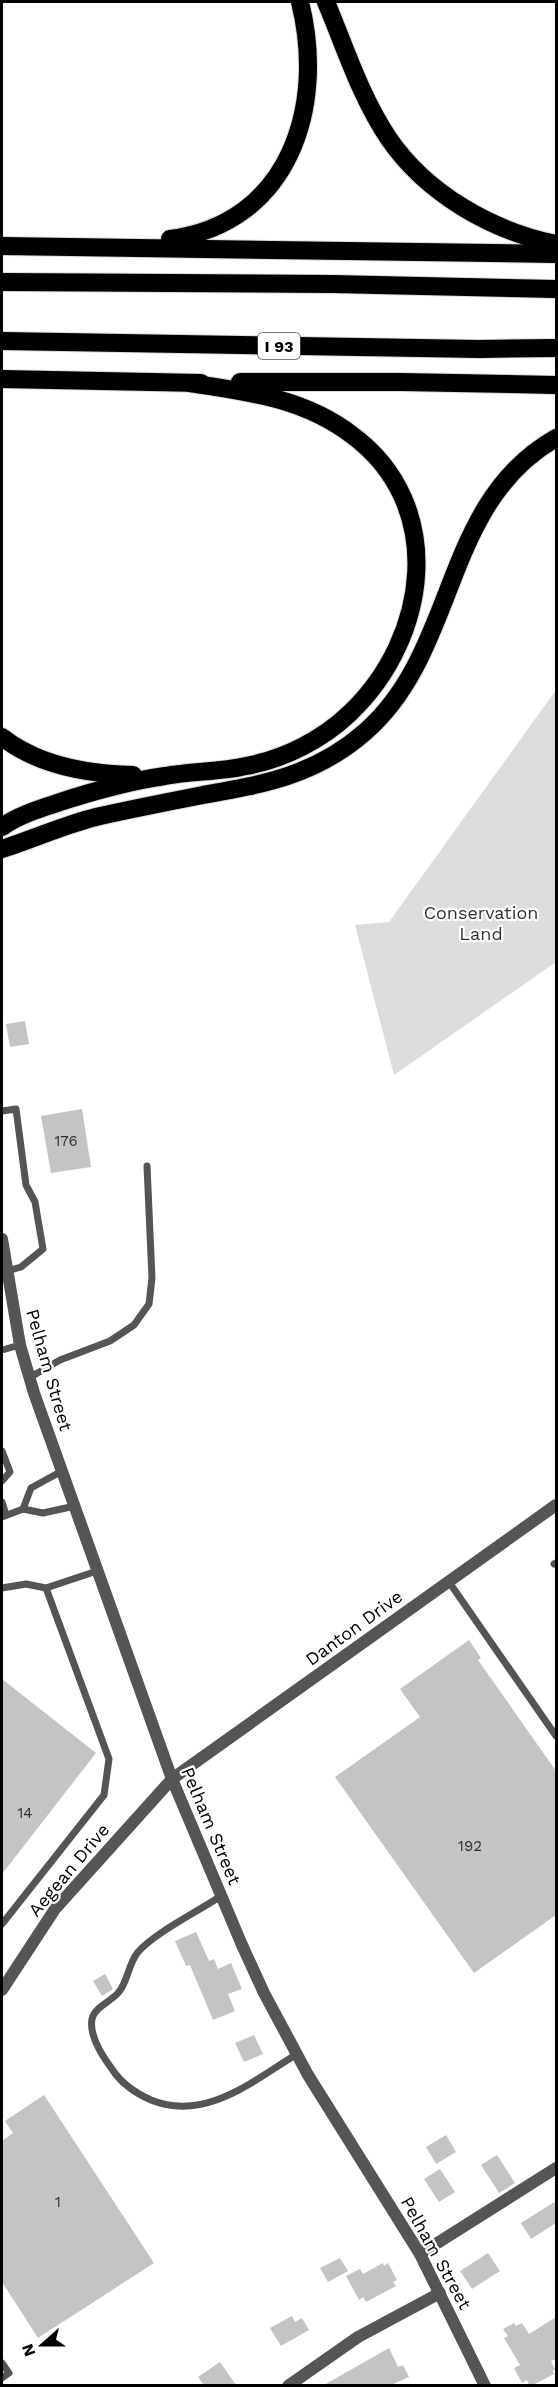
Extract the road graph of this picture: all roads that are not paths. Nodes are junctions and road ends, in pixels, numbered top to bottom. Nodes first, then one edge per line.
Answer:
1 (300, 2) edge
2 (326, 2) edge
3 (556, 244) edge
4 (2, 246) edge
5 (60, 246) junction
6 (556, 254) edge
7 (2, 282) edge
8 (556, 289) edge
9 (2, 341) edge
10 (556, 348) edge
11 (2, 379) edge
12 (190, 383) junction
13 (556, 385) edge
14 (556, 438) edge
15 (2, 737) edge
16 (165, 776) junction
17 (2, 827) edge
18 (2, 849) edge
19 (2, 1111) edge
20 (147, 1166) dead end
21 (2, 1239) edge
22 (7, 1271) junction
23 (20, 1345) junction
24 (2, 1350) edge
25 (29, 1378) junction
26 (2, 1451) edge
27 (62, 1471) junction
28 (2, 1481) edge
29 (2, 1502) edge
30 (556, 1505) edge
31 (75, 1506) junction
32 (23, 1509) junction
33 (4, 1516) edge
34 (97, 1571) junction
35 (449, 1582) junction
36 (2, 1588) edge
37 (46, 1588) junction
38 (556, 1736) edge
39 (172, 1779) junction
40 (221, 1896) junction
41 (2, 1924) edge
42 (2, 1990) edge
43 (297, 2054) junction
44 (556, 2168) edge
45 (420, 2254) junction
46 (440, 2294) junction
47 (2, 2363) edge
48 (2, 2378) edge
49 (288, 2385) edge
50 (485, 2385) edge

1 - 5 highway
2 - 3 highway
4 - 5 highway
5 - 6 highway
7 - 8 highway
9 - 10 highway, I 93
11 - 12 highway
12 - 13 highway
12 - 16 highway
14 - 18 highway
15 - 16 highway
16 - 17 highway
19 - 22 lane
20 - 25 lane
21 - 22 street, Pelham Street
22 - 23 street, Pelham Street
23 - 24 lane
23 - 25 street, Pelham Street
25 - 27 street, Pelham Street
26 - 28 lane
27 - 31 street, Pelham Street
27 - 32 lane
29 - 33 lane
30 - 35 street, Danton Drive
31 - 32 lane
31 - 34 street, Pelham Street
32 - 33 lane
34 - 37 lane
34 - 39 street, Pelham Street
35 - 38 lane
35 - 39 street, Danton Drive
36 - 37 lane
37 - 41 lane
39 - 40 street, Pelham Street
39 - 42 street, Aegean Drive
40 - 43 street, Pelham Street
40 - 43 lane
43 - 45 street, Pelham Street
44 - 45 street
45 - 46 street, Pelham Street
46 - 49 street
46 - 50 street, Pelham Street
47 - 48 lane

